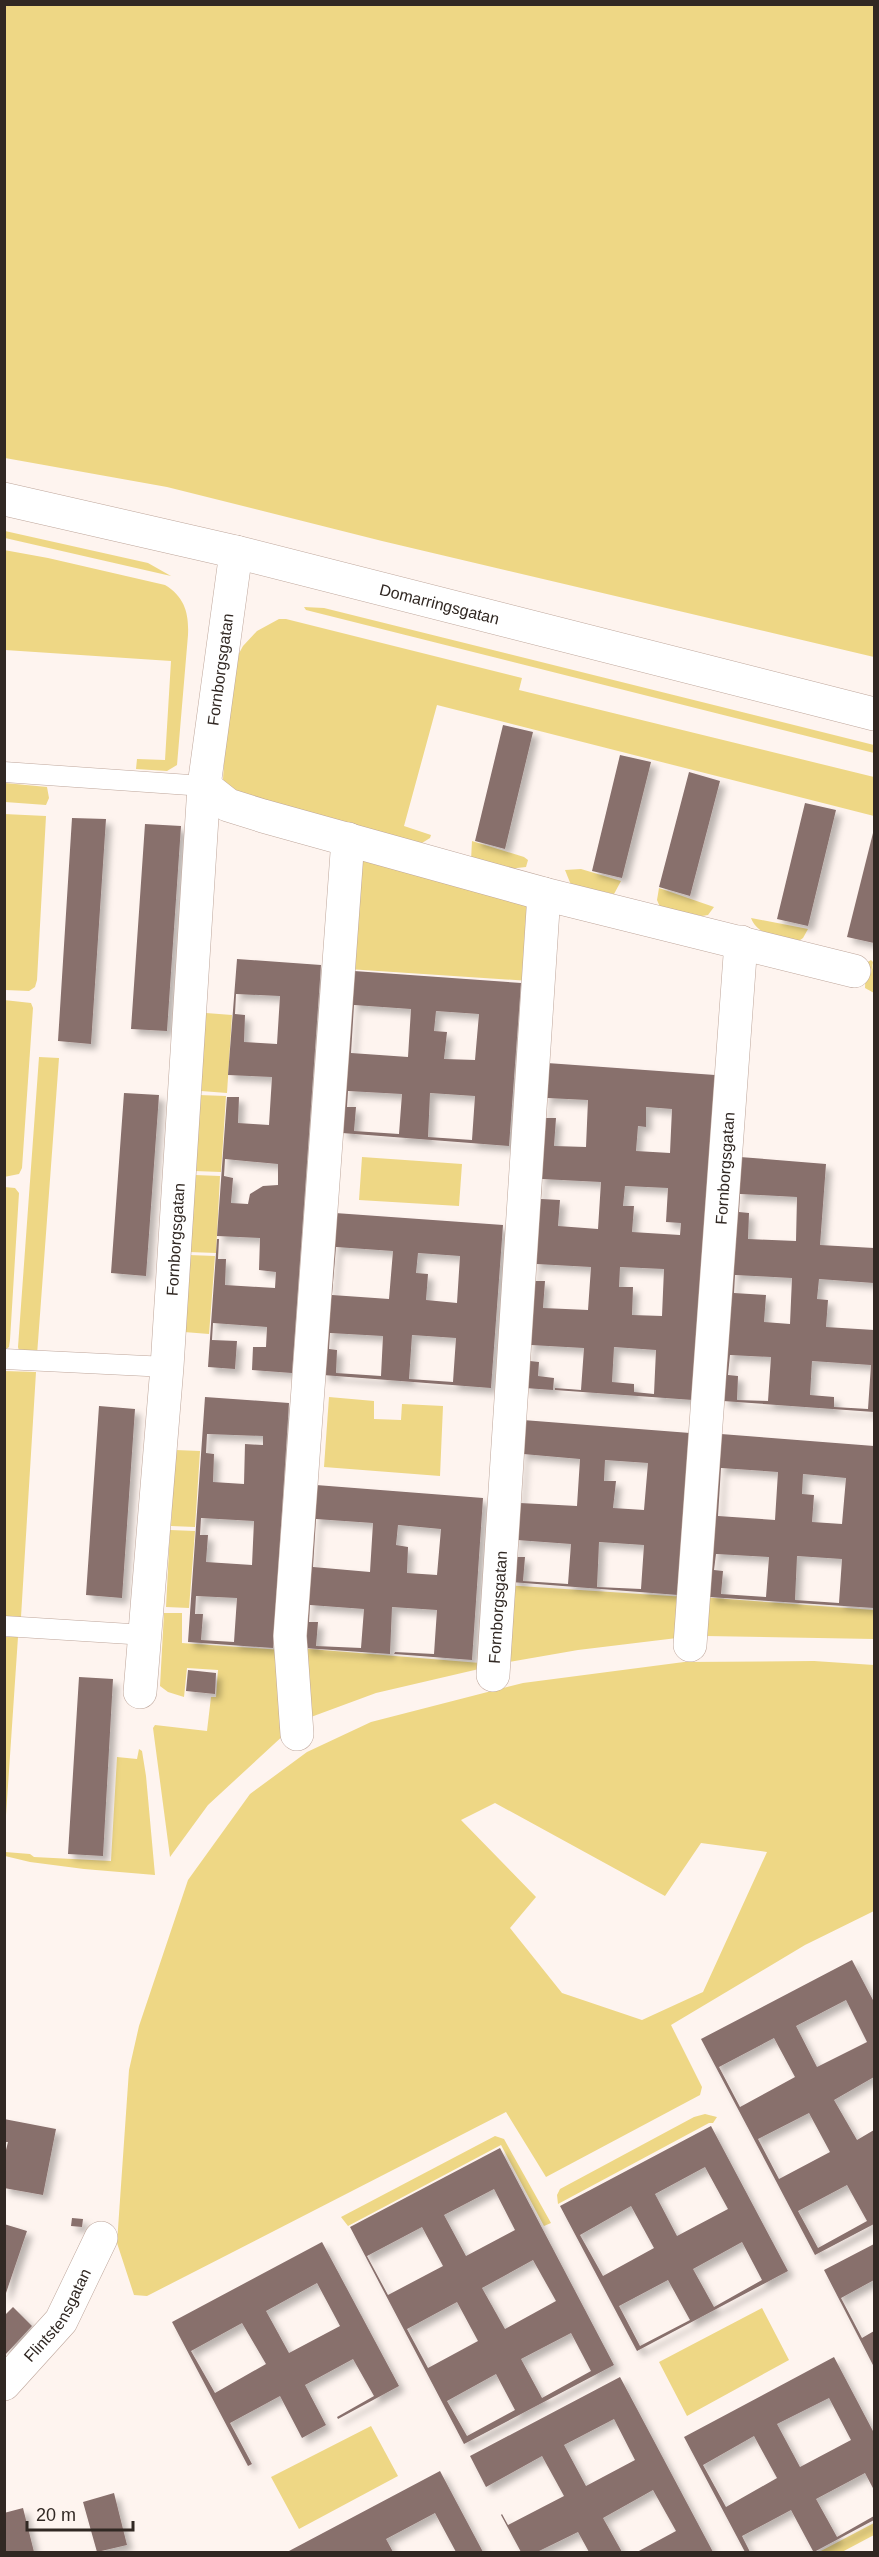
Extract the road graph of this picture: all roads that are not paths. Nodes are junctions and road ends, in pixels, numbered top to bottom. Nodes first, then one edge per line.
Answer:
1 (4, 499) edge
2 (236, 552) junction
3 (874, 714) edge
4 (4, 772) edge
5 (204, 786) junction
6 (348, 839) junction
7 (544, 894) junction
8 (741, 942) junction
9 (855, 970) dead end
10 (4, 1359) edge
11 (168, 1367) junction
12 (4, 1626) edge
13 (146, 1635) junction
14 (690, 1645) dead end
15 (493, 1675) dead end
16 (140, 1692) dead end
17 (297, 1734) dead end
18 (101, 2238) dead end
19 (4, 2384) edge

1 - 2 street, Domarringsgatan
2 - 3 street, Domarringsgatan
2 - 5 street, Fornborgsgatan
4 - 5 lane
5 - 6 street
5 - 11 street, Fornborgsgatan
6 - 7 street
6 - 17 street
7 - 8 street
7 - 15 street, Fornborgsgatan
8 - 9 street
8 - 14 street, Fornborgsgatan
10 - 11 lane
11 - 13 street, Fornborgsgatan
12 - 13 lane
13 - 16 street, Fornborgsgatan
18 - 19 street, Flintstensgatan

